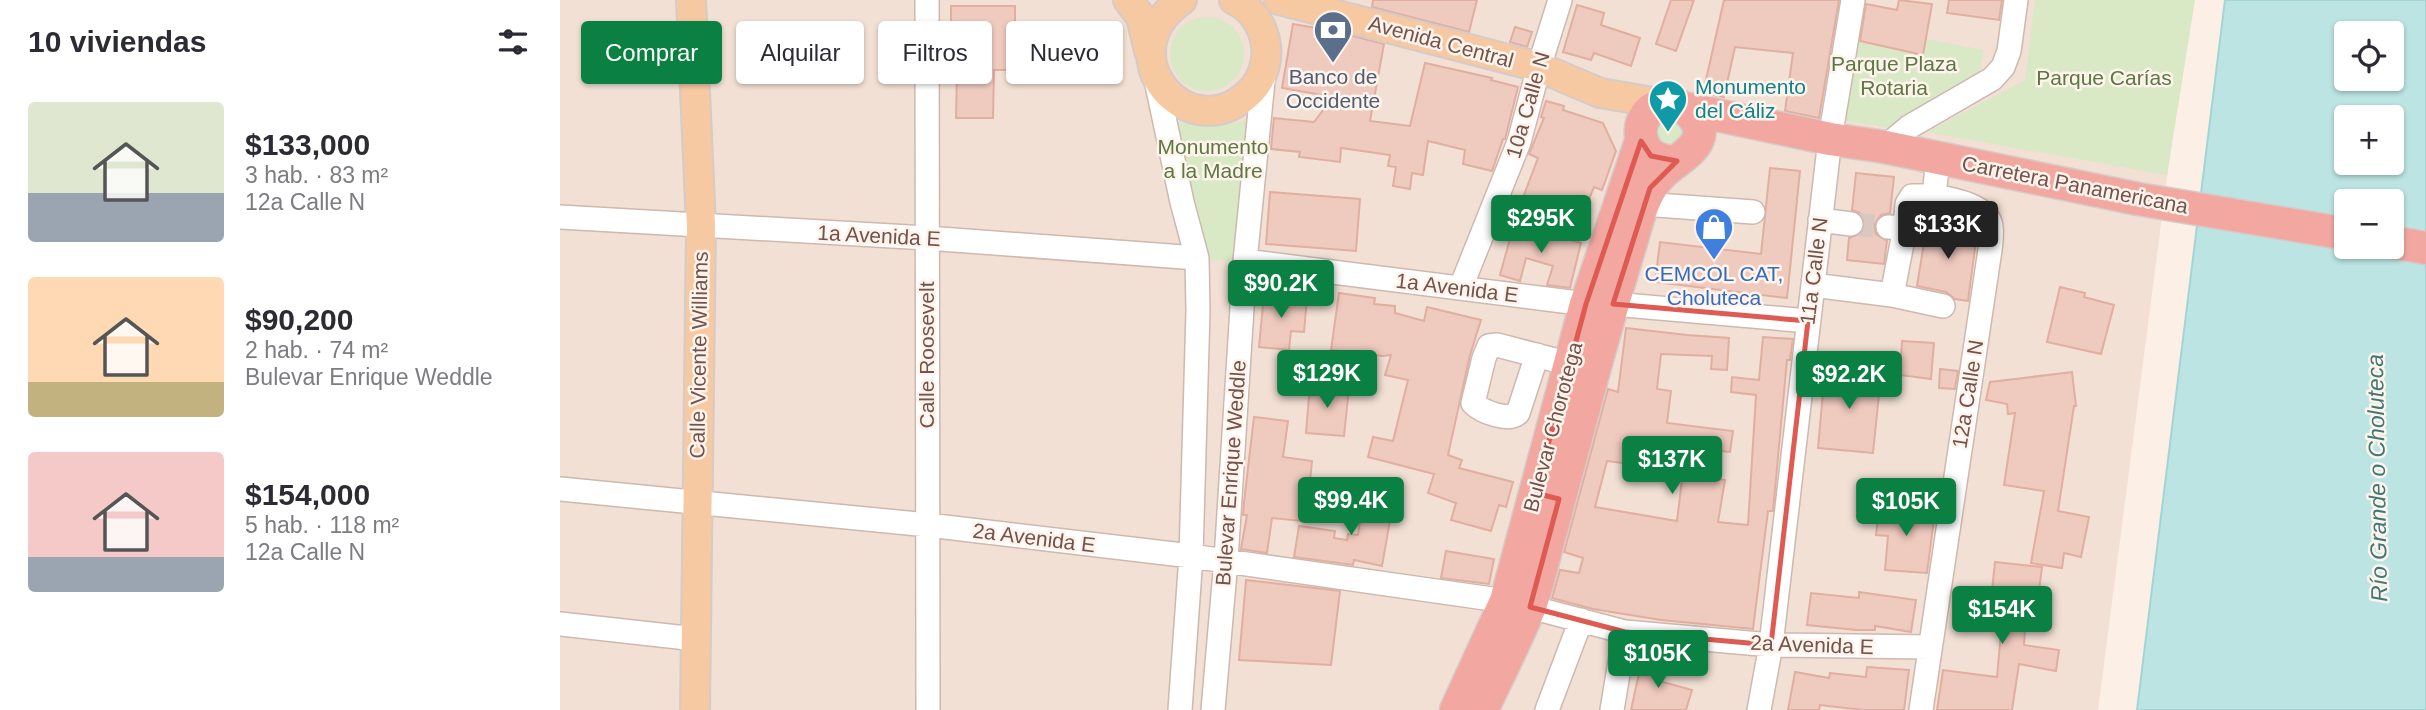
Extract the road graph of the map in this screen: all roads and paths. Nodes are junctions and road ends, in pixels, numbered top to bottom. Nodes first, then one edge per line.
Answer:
1 (691, 0) edge
2 (927, 0) edge
3 (1128, 0) edge
4 (1182, 0) edge
5 (1234, 0) edge
6 (1277, 0) edge
7 (1560, 0) edge
8 (1853, 0) edge
9 (2016, 0) edge
10 (1266, 58) junction
11 (1538, 67) junction
12 (1153, 70) junction
13 (1600, 93) junction
14 (1674, 106) junction
15 (1817, 136) junction
16 (1641, 138) junction
17 (1885, 147) junction
18 (1687, 151) junction
19 (1938, 158) junction
20 (1934, 196) junction
21 (1643, 204) junction
22 (1753, 212) dead end
23 (560, 217) edge
24 (1820, 220) junction
25 (1851, 224) tunnel mouth
26 (701, 226) junction
27 (2334, 232) edge
28 (927, 239) junction
29 (2404, 244) edge
30 (2426, 248) edge
31 (1197, 258) junction
32 (1245, 261) junction
33 (1813, 285) junction
34 (1461, 287) junction
35 (1892, 295) junction
36 (1599, 304) junction
37 (1943, 306) dead end
38 (1808, 321) junction
39 (1537, 355) dead end
40 (1570, 364) junction
41 (560, 489) edge
42 (1547, 496) junction
43 (697, 503) junction
44 (928, 526) junction
45 (1191, 556) junction
46 (1226, 560) junction
47 (1518, 604) junction
48 (1581, 620) junction
49 (560, 624) edge
50 (1625, 632) junction
51 (696, 639) junction
52 (1771, 645) junction
53 (1930, 647) junction
54 (695, 710) edge
55 (928, 710) edge
56 (1180, 710) edge
57 (1213, 710) edge
58 (1455, 710) edge
59 (1482, 710) edge
60 (1547, 710) edge
61 (1612, 710) edge
62 (1759, 710) edge
63 (1921, 710) edge

1 - 26 main road, Calle Vicente Williams
2 - 28 street, Calle Roosevelt
3 - 12 main road, Bulevar Enrique Weddle
4 - 12 main road
5 - 10 main road
6 - 10 main road, Bulevar Enrique Weddle
6 - 11 main road, Avenida Central
7 - 11 street, 10a Calle N
8 - 15 street, 11a Calle N
9 - 17 street
10 - 12 main road
10 - 32 street, Bulevar Enrique Weddle
11 - 13 main road, Avenida Central
11 - 34 street, 10a Calle N
12 - 31 street, Bulevar Enrique Weddle
13 - 14 main road, Avenida Central
13 - 16 main road, Avenida Central
14 - 15 highway, Carretera Panamericana
14 - 16 highway
14 - 18 highway
15 - 17 highway, Carretera Panamericana
15 - 18 highway, Carretera Panamericana
15 - 24 street, 11a Calle N
16 - 18 highway
16 - 36 highway, Bulevar Chorotega
17 - 19 highway, Carretera Panamericana
18 - 21 highway, Bulevar Chorotega
19 - 20 street
19 - 27 highway, Carretera Panamericana
20 - 35 street
20 - 53 street, 12a Calle N
21 - 22 street
21 - 36 highway, Bulevar Chorotega
23 - 26 street, 1a Avenida E
24 - 25 street
24 - 33 street, 11a Calle N
26 - 28 street, 1a Avenida E
26 - 43 main road, Calle Vicente Williams
28 - 31 street, 1a Avenida E
28 - 44 street, Calle Roosevelt
29 - 30 highway
31 - 45 street, Bulevar Enrique Weddle
32 - 34 street, 1a Avenida E
32 - 46 street, Bulevar Enrique Weddle
33 - 35 street
33 - 38 street, 11a Calle N
34 - 36 street, 1a Avenida E
35 - 37 street
36 - 38 street, 1a Avenida E
36 - 40 highway, Bulevar Chorotega
36 - 42 highway, Bulevar Chorotega
38 - 52 street, 11a Calle N
39 - 40 street
40 - 42 highway, Bulevar Chorotega
41 - 43 street, 2a Avenida E
42 - 47 highway, Bulevar Chorotega
43 - 44 street, 2a Avenida E
43 - 51 main road, Calle Vicente Williams
44 - 45 street, 2a Avenida E
44 - 55 street, Calle Roosevelt
45 - 46 street, 2a Avenida E
45 - 56 street, Bulevar Enrique Weddle
46 - 47 street, 2a Avenida E
46 - 57 street, Bulevar Enrique Weddle
47 - 48 street, 2a Avenida E
47 - 58 highway, Bulevar Chorotega
47 - 59 highway, Bulevar Chorotega
48 - 50 street, 2a Avenida E
48 - 60 street
49 - 51 street
50 - 52 street, 2a Avenida E
50 - 61 street
51 - 54 main road, Calle Vicente Williams
52 - 53 street, 2a Avenida E
52 - 62 street, 11a Calle N
53 - 63 street, 12a Calle N

